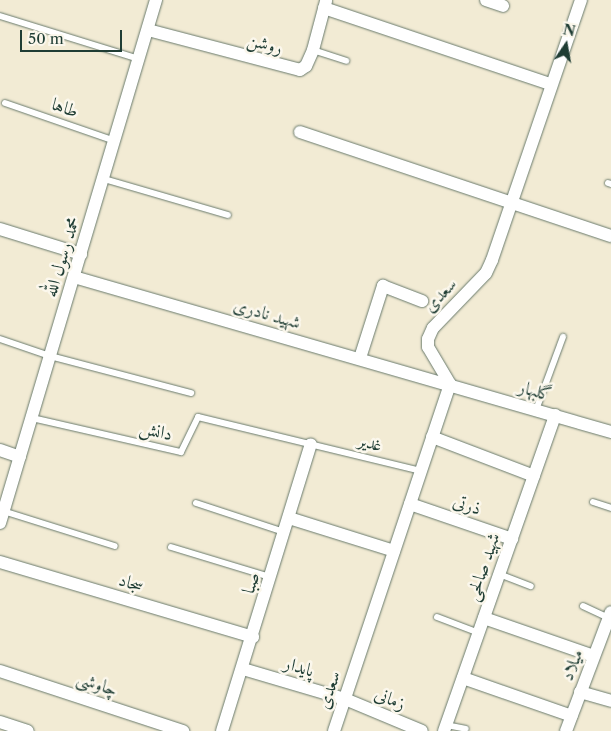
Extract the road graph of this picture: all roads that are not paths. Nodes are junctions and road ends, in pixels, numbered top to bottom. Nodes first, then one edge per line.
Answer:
1 (156, 0) edge
2 (486, 0) edge
3 (581, 0) edge
4 (326, 4) edge
5 (503, 6) dead end
6 (0, 16) edge
7 (148, 30) junction
8 (313, 50) junction
9 (140, 59) junction
10 (346, 61) dead end
11 (550, 84) junction
12 (5, 103) dead end
13 (300, 132) dead end
14 (115, 141) junction
15 (104, 180) junction
16 (510, 201) junction
17 (228, 215) dead end
18 (0, 229) edge
19 (611, 236) edge
20 (81, 254) junction
21 (74, 277) junction
22 (422, 301) dead end
23 (563, 337) dead end
24 (0, 339) edge
25 (50, 356) junction
26 (360, 358) junction
27 (450, 384) junction
28 (191, 393) dead end
29 (536, 410) junction
30 (555, 415) junction
31 (32, 418) junction
32 (611, 432) edge
33 (432, 437) junction
34 (311, 444) junction
35 (0, 450) edge
36 (20, 456) junction
37 (421, 471) junction
38 (534, 476) junction
39 (593, 502) dead end
40 (196, 503) dead end
41 (410, 504) junction
42 (611, 508) edge
43 (2, 517) edge
44 (289, 518) junction
45 (285, 533) junction
46 (512, 539) junction
47 (115, 546) dead end
48 (171, 547) dead end
49 (394, 551) junction
50 (0, 562) edge
51 (499, 574) junction
52 (271, 577) junction
53 (531, 586) dead end
54 (583, 606) dead end
55 (610, 615) edge
56 (437, 616) dead end
57 (484, 618) junction
58 (479, 632) junction
59 (253, 637) junction
60 (606, 638) edge
61 (594, 656) junction
62 (243, 669) junction
63 (0, 671) edge
64 (463, 678) junction
65 (580, 692) junction
66 (345, 699) junction
67 (611, 702) edge
68 (572, 716) junction
69 (0, 722) edge
70 (445, 728) edge
71 (466, 729) dead end
72 (28, 731) edge
73 (183, 731) edge
74 (222, 731) edge
75 (334, 731) edge
76 (422, 731) edge
77 (566, 731) edge

1 - 7 street, محمد رسول الله
2 - 5 street
3 - 11 street, سعدی
4 - 8 street, روشن
4 - 11 street
6 - 9 lane
7 - 8 street, روشن
7 - 9 street, محمد رسول الله
8 - 10 lane
9 - 14 street, محمد رسول الله
11 - 16 street, سعدی
12 - 14 lane, طاها
13 - 16 street
14 - 15 street, محمد رسول الله
15 - 17 lane
15 - 20 street, محمد رسول الله
16 - 19 street
16 - 27 street, سعدی
18 - 20 street
20 - 21 street, محمد رسول الله
21 - 25 street, محمد رسول الله
21 - 26 street, شهید نادری
22 - 26 street
23 - 29 lane
24 - 25 lane
25 - 28 lane
25 - 31 street, محمد رسول الله
26 - 27 street, شهید نادری
27 - 29 street, گلبهار
27 - 33 street, سعدی
29 - 30 street, گلبهار
30 - 32 street, گلبهار
30 - 38 street, شهید صالحی
31 - 34 lane, دانش
31 - 36 street, محمد رسول الله
33 - 37 street, سعدی
33 - 38 street
34 - 37 lane, غدیر
34 - 44 street, صبا
35 - 36 street
36 - 43 street, محمد رسول الله
37 - 41 street, سعدی
38 - 46 street, شهید صالحی
39 - 42 lane
40 - 45 lane
41 - 46 street, ذرتی
41 - 49 street, سعدی
43 - 47 lane
44 - 45 street, صبا
44 - 49 street
45 - 52 street, صبا
46 - 51 street, شهید صالحی
48 - 52 lane
49 - 66 street, سعدی
50 - 59 street, سجاد
51 - 53 lane
51 - 57 street, شهید صالحی
52 - 59 street, صبا
54 - 55 lane
55 - 60 street, میلاد
56 - 58 lane
57 - 58 street, شهید صالحی
57 - 61 street
58 - 64 street, شهید صالحی
59 - 62 street, صبا
60 - 61 street, میلاد
61 - 65 street, میلاد
62 - 66 street, پایدار
62 - 74 street, صبا
63 - 73 street, چاوشی
64 - 68 street
64 - 70 street, شهید صالحی
65 - 67 street
65 - 68 street, میلاد
66 - 75 street, سعدی
66 - 76 street, زمانی
68 - 77 street, میلاد
69 - 72 street
70 - 71 lane

